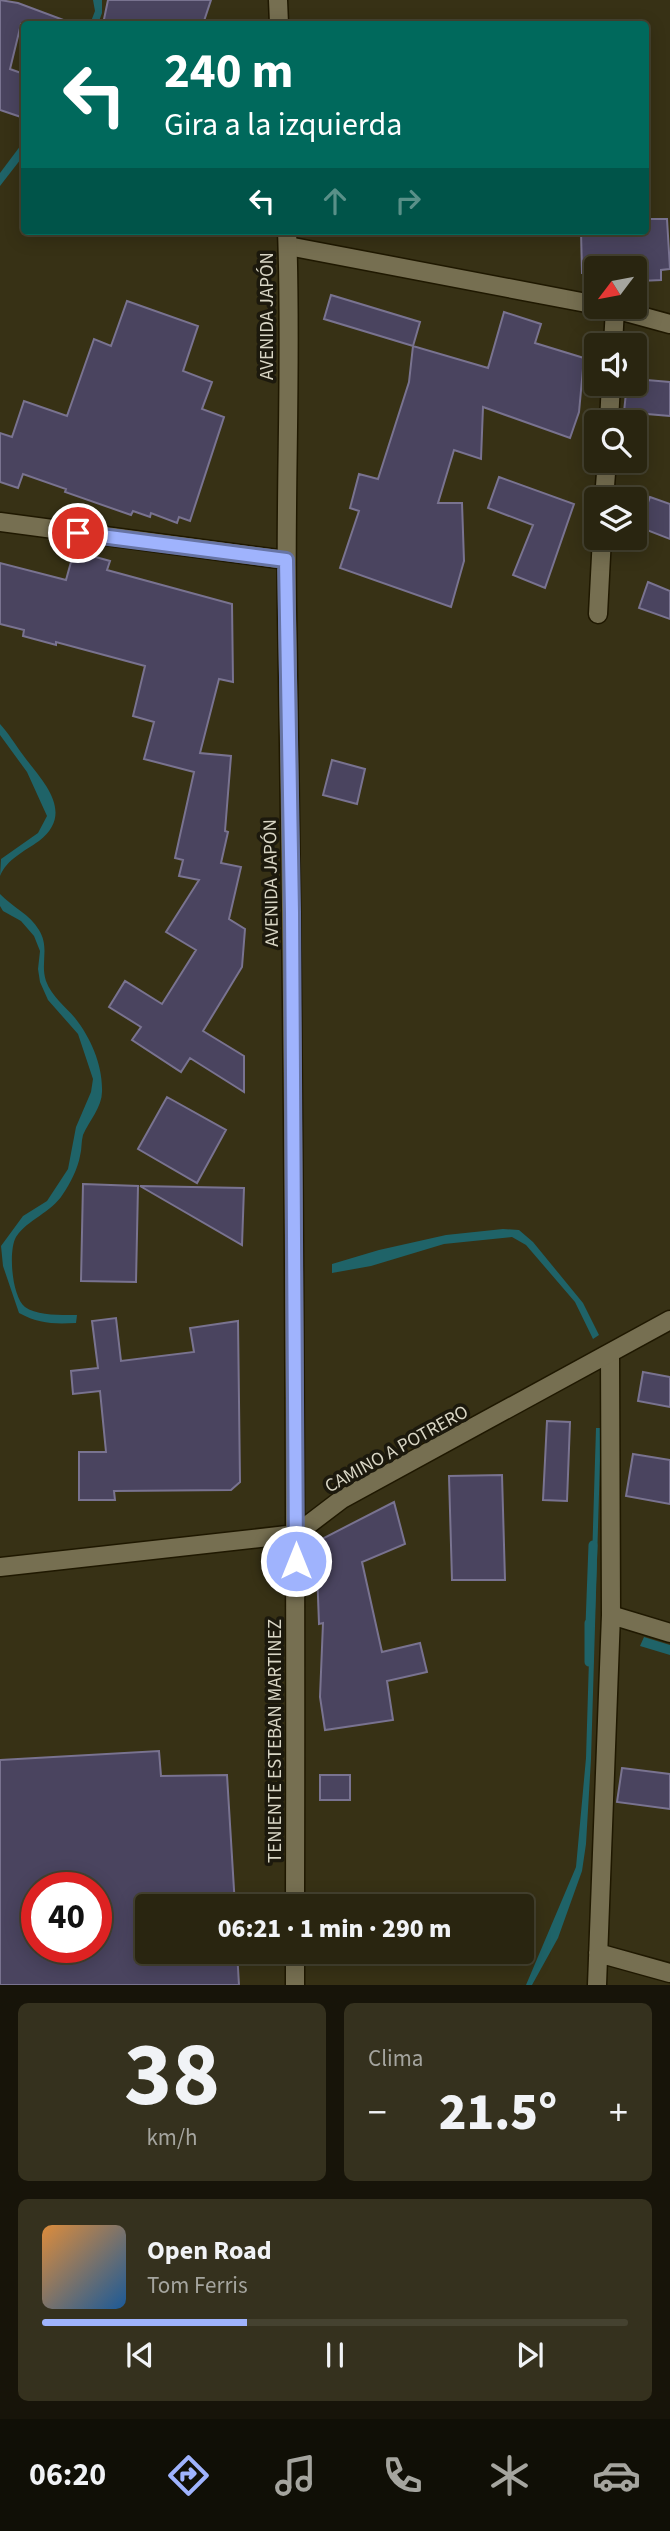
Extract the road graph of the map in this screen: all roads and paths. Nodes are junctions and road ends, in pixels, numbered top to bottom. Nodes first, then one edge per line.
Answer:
1 (278, 0) edge
2 (279, 21) edge
3 (287, 238) edge
4 (584, 302) edge
5 (648, 318) edge
6 (670, 324) edge
7 (0, 522) edge
8 (601, 550) edge
9 (286, 560) junction
10 (598, 614) dead end
11 (670, 1320) edge
12 (610, 1354) junction
13 (296, 1534) junction
14 (0, 1567) edge
15 (611, 1615) junction
16 (670, 1633) edge
17 (295, 1894) edge
18 (598, 1953) junction
19 (295, 1964) edge
20 (670, 1973) edge
21 (295, 1985) edge
22 (597, 1985) edge

1 - 2 street
3 - 4 street
3 - 9 street, AVENIDA JAPÓN
5 - 6 street
7 - 9 street
8 - 10 street
9 - 13 street, AVENIDA JAPÓN
11 - 12 street, CAMINO A POTRERO
12 - 13 street, CAMINO A POTRERO
12 - 15 street
13 - 14 street
13 - 17 street, TENIENTE ESTEBAN MARTINEZ
15 - 16 street
15 - 18 street
18 - 20 street
18 - 22 street
19 - 21 street

